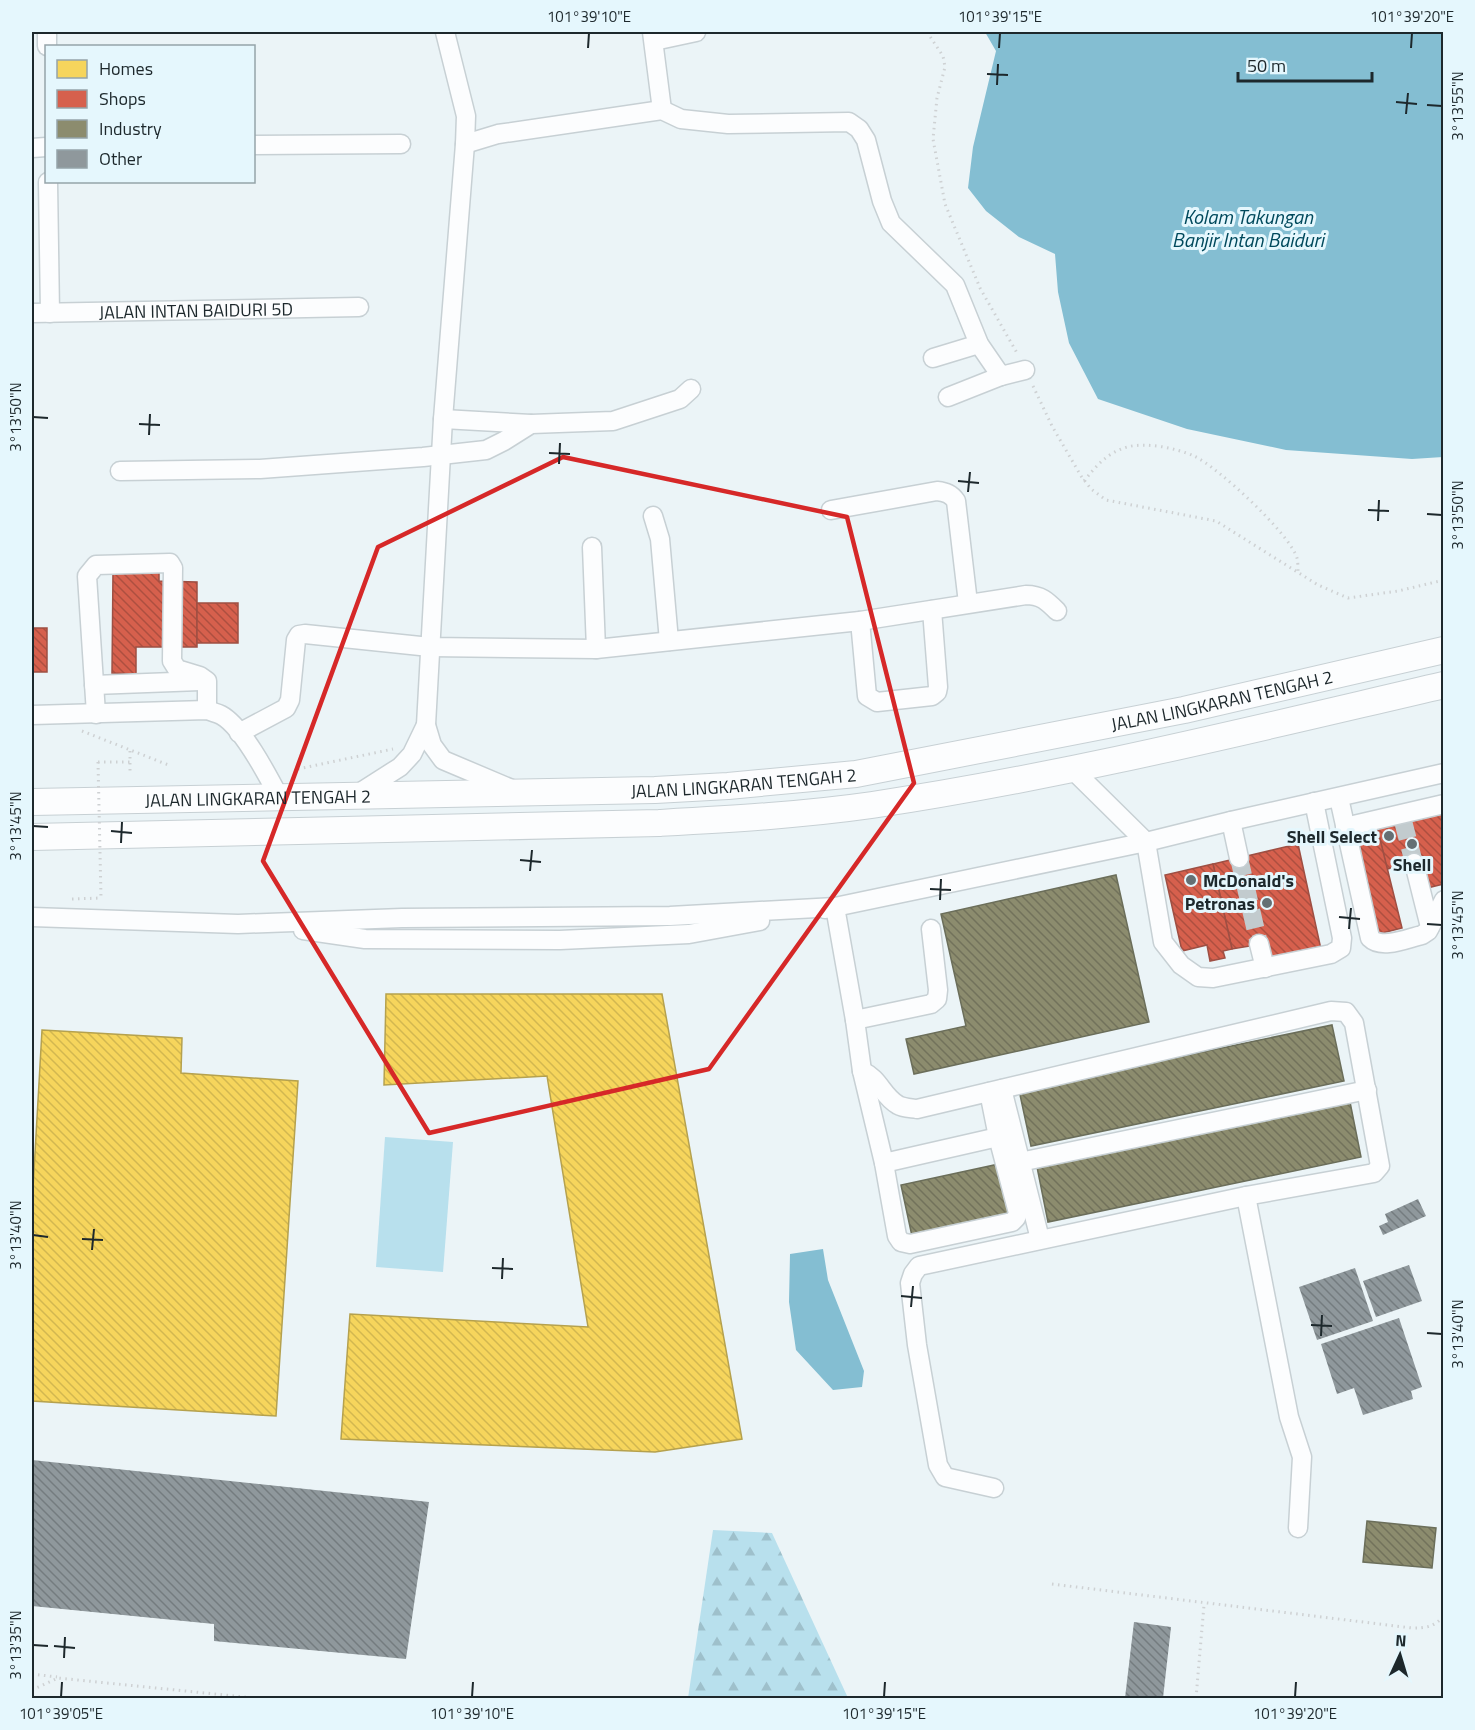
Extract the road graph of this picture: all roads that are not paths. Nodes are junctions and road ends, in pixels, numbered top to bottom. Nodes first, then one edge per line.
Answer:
1 (445, 32) edge
2 (696, 32) edge
3 (653, 36) edge
4 (662, 110) junction
5 (401, 144) dead end
6 (465, 144) junction
7 (255, 145) edge
8 (48, 183) edge
9 (359, 307) dead end
10 (41, 313) edge
11 (980, 344) junction
12 (933, 358) dead end
13 (1025, 370) road end
14 (1001, 376) junction
15 (691, 389) dead end
16 (948, 397) dead end
17 (443, 418) junction
18 (531, 424) junction
19 (441, 455) junction
20 (120, 471) dead end
21 (831, 510) dead end
22 (653, 516) dead end
23 (592, 547) dead end
24 (968, 603) junction
25 (932, 610) junction
26 (1057, 611) dead end
27 (860, 621) junction
28 (669, 641) junction
29 (430, 647) junction
30 (596, 649) junction
31 (1443, 650) edge
32 (207, 681) junction
33 (94, 685) junction
34 (1443, 685) edge
35 (207, 710) junction
36 (96, 714) junction
37 (32, 715) edge
38 (426, 725) junction
39 (239, 733) junction
40 (1073, 770) junction
41 (1443, 774) edge
42 (519, 792) junction
43 (356, 795) junction
44 (279, 797) junction
45 (1339, 798) junction
46 (32, 802) edge
47 (1314, 802) junction
48 (1443, 804) edge
49 (1231, 821) junction
50 (1346, 827) junction
51 (32, 837) edge
52 (1146, 842) junction
53 (1239, 858) tunnel mouth
54 (1414, 863) tunnel mouth
55 (1443, 900) edge
56 (835, 907) junction
57 (32, 917) edge
58 (1430, 927) junction
59 (932, 929) dead end
60 (1259, 944) tunnel mouth
61 (1265, 968) junction
62 (855, 1020) junction
63 (862, 1071) junction
64 (1367, 1090) junction
65 (996, 1091) junction
66 (998, 1137) junction
67 (1020, 1162) junction
68 (884, 1163) junction
69 (1246, 1196) junction
70 (1040, 1239) junction
71 (994, 1488) dead end
72 (1299, 1528) dead end

1 - 6 street
2 - 3 street
3 - 4 street
4 - 6 street
4 - 11 street
5 - 7 street
6 - 17 street
8 - 10 street
9 - 10 street, JALAN INTAN BAIDURI 5D
11 - 12 street
11 - 14 street
13 - 14 street
14 - 16 street
15 - 18 street
17 - 18 street
17 - 19 street
18 - 19 street
19 - 20 street
19 - 29 street
21 - 24 street
22 - 28 street
23 - 30 street
24 - 25 street
24 - 26 street
25 - 27 street
25 - 27 street
27 - 28 street
28 - 30 street
29 - 30 street
29 - 38 street
29 - 39 street
31 - 42 highway, JALAN LINGKARAN TENGAH 2
32 - 33 street
32 - 33 street
32 - 35 street
33 - 36 street
34 - 40 highway, JALAN LINGKARAN TENGAH 2
35 - 36 street
35 - 39 street
36 - 37 street
38 - 42 street
38 - 43 street
39 - 44 street
40 - 51 highway, JALAN LINGKARAN TENGAH 2
40 - 52 street
41 - 45 street
42 - 43 highway, JALAN LINGKARAN TENGAH 2
43 - 44 highway, JALAN LINGKARAN TENGAH 2
44 - 46 highway, JALAN LINGKARAN TENGAH 2
45 - 47 street
45 - 50 street
47 - 49 street
47 - 61 street
48 - 50 street
49 - 52 street
49 - 53 street
50 - 58 street
52 - 56 street
52 - 61 street
54 - 58 street
55 - 58 street
56 - 57 street
56 - 62 street
59 - 62 street
60 - 61 street
62 - 63 street
63 - 65 street
63 - 68 street
64 - 65 street
64 - 67 street
64 - 69 street
65 - 66 street
65 - 67 street
66 - 68 street
66 - 68 street
67 - 70 street
69 - 70 street
69 - 72 street
70 - 71 street

